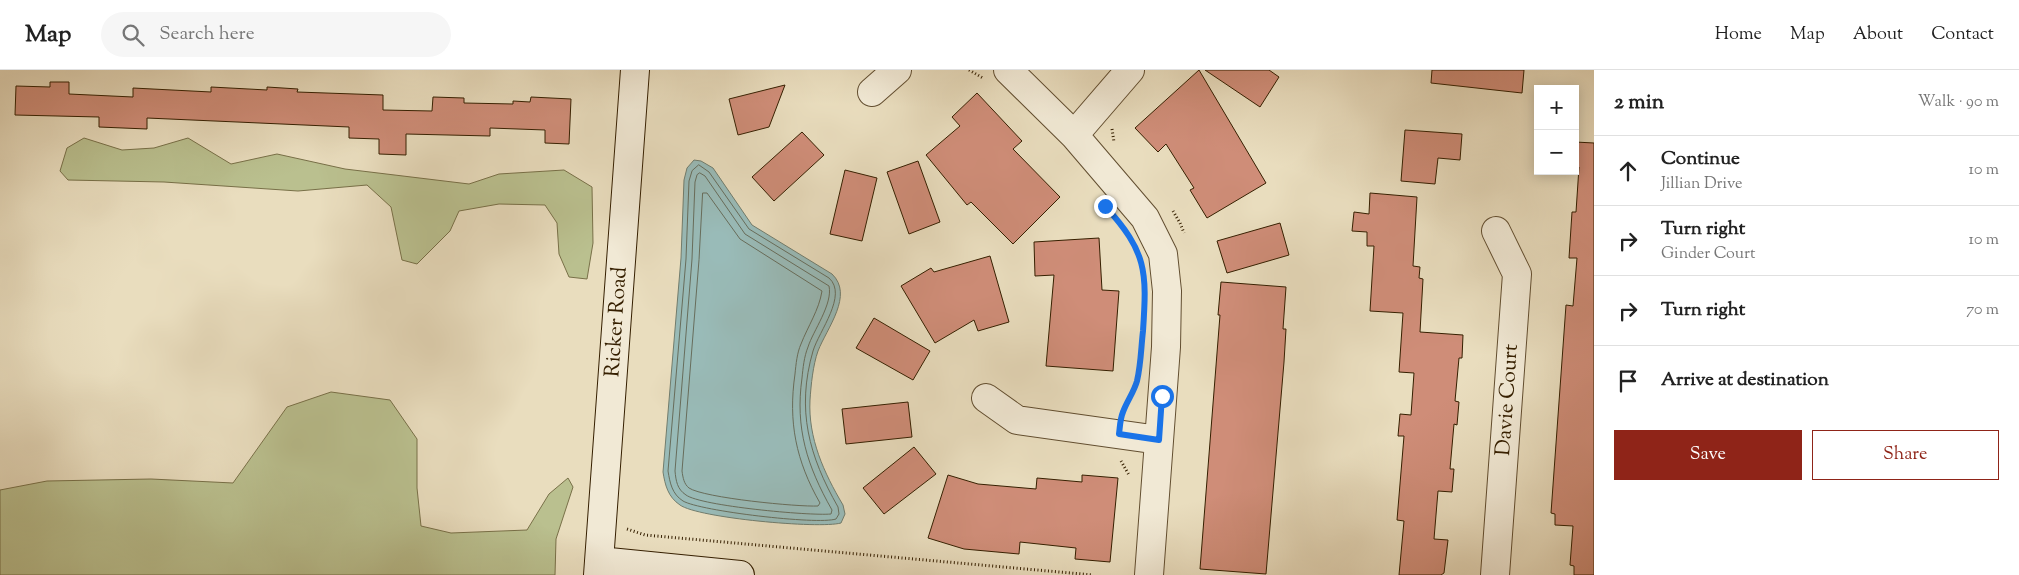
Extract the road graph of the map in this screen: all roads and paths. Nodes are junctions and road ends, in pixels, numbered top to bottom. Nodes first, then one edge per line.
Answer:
1 (635, 70) edge
2 (897, 70) edge
3 (969, 70) edge
4 (1130, 70) edge
5 (998, 77) edge
6 (872, 92) dead end
7 (1074, 134) junction
8 (1496, 230) dead end
9 (1137, 381) dead end
10 (986, 398) dead end
11 (1119, 434) junction
12 (1159, 440) junction
13 (1130, 478) dead end
14 (621, 526) dead end
15 (599, 568) edge
16 (740, 575) edge
17 (1093, 575) edge
18 (1149, 575) edge
19 (1495, 575) edge

1 - 15 street, Ricker Road
2 - 6 street
3 - 5 path
4 - 7 street
5 - 7 street
7 - 12 street
8 - 19 street, Davie Court
9 - 11 path
10 - 11 street
11 - 12 street
11 - 13 path
12 - 18 street
14 - 17 path
15 - 16 street

